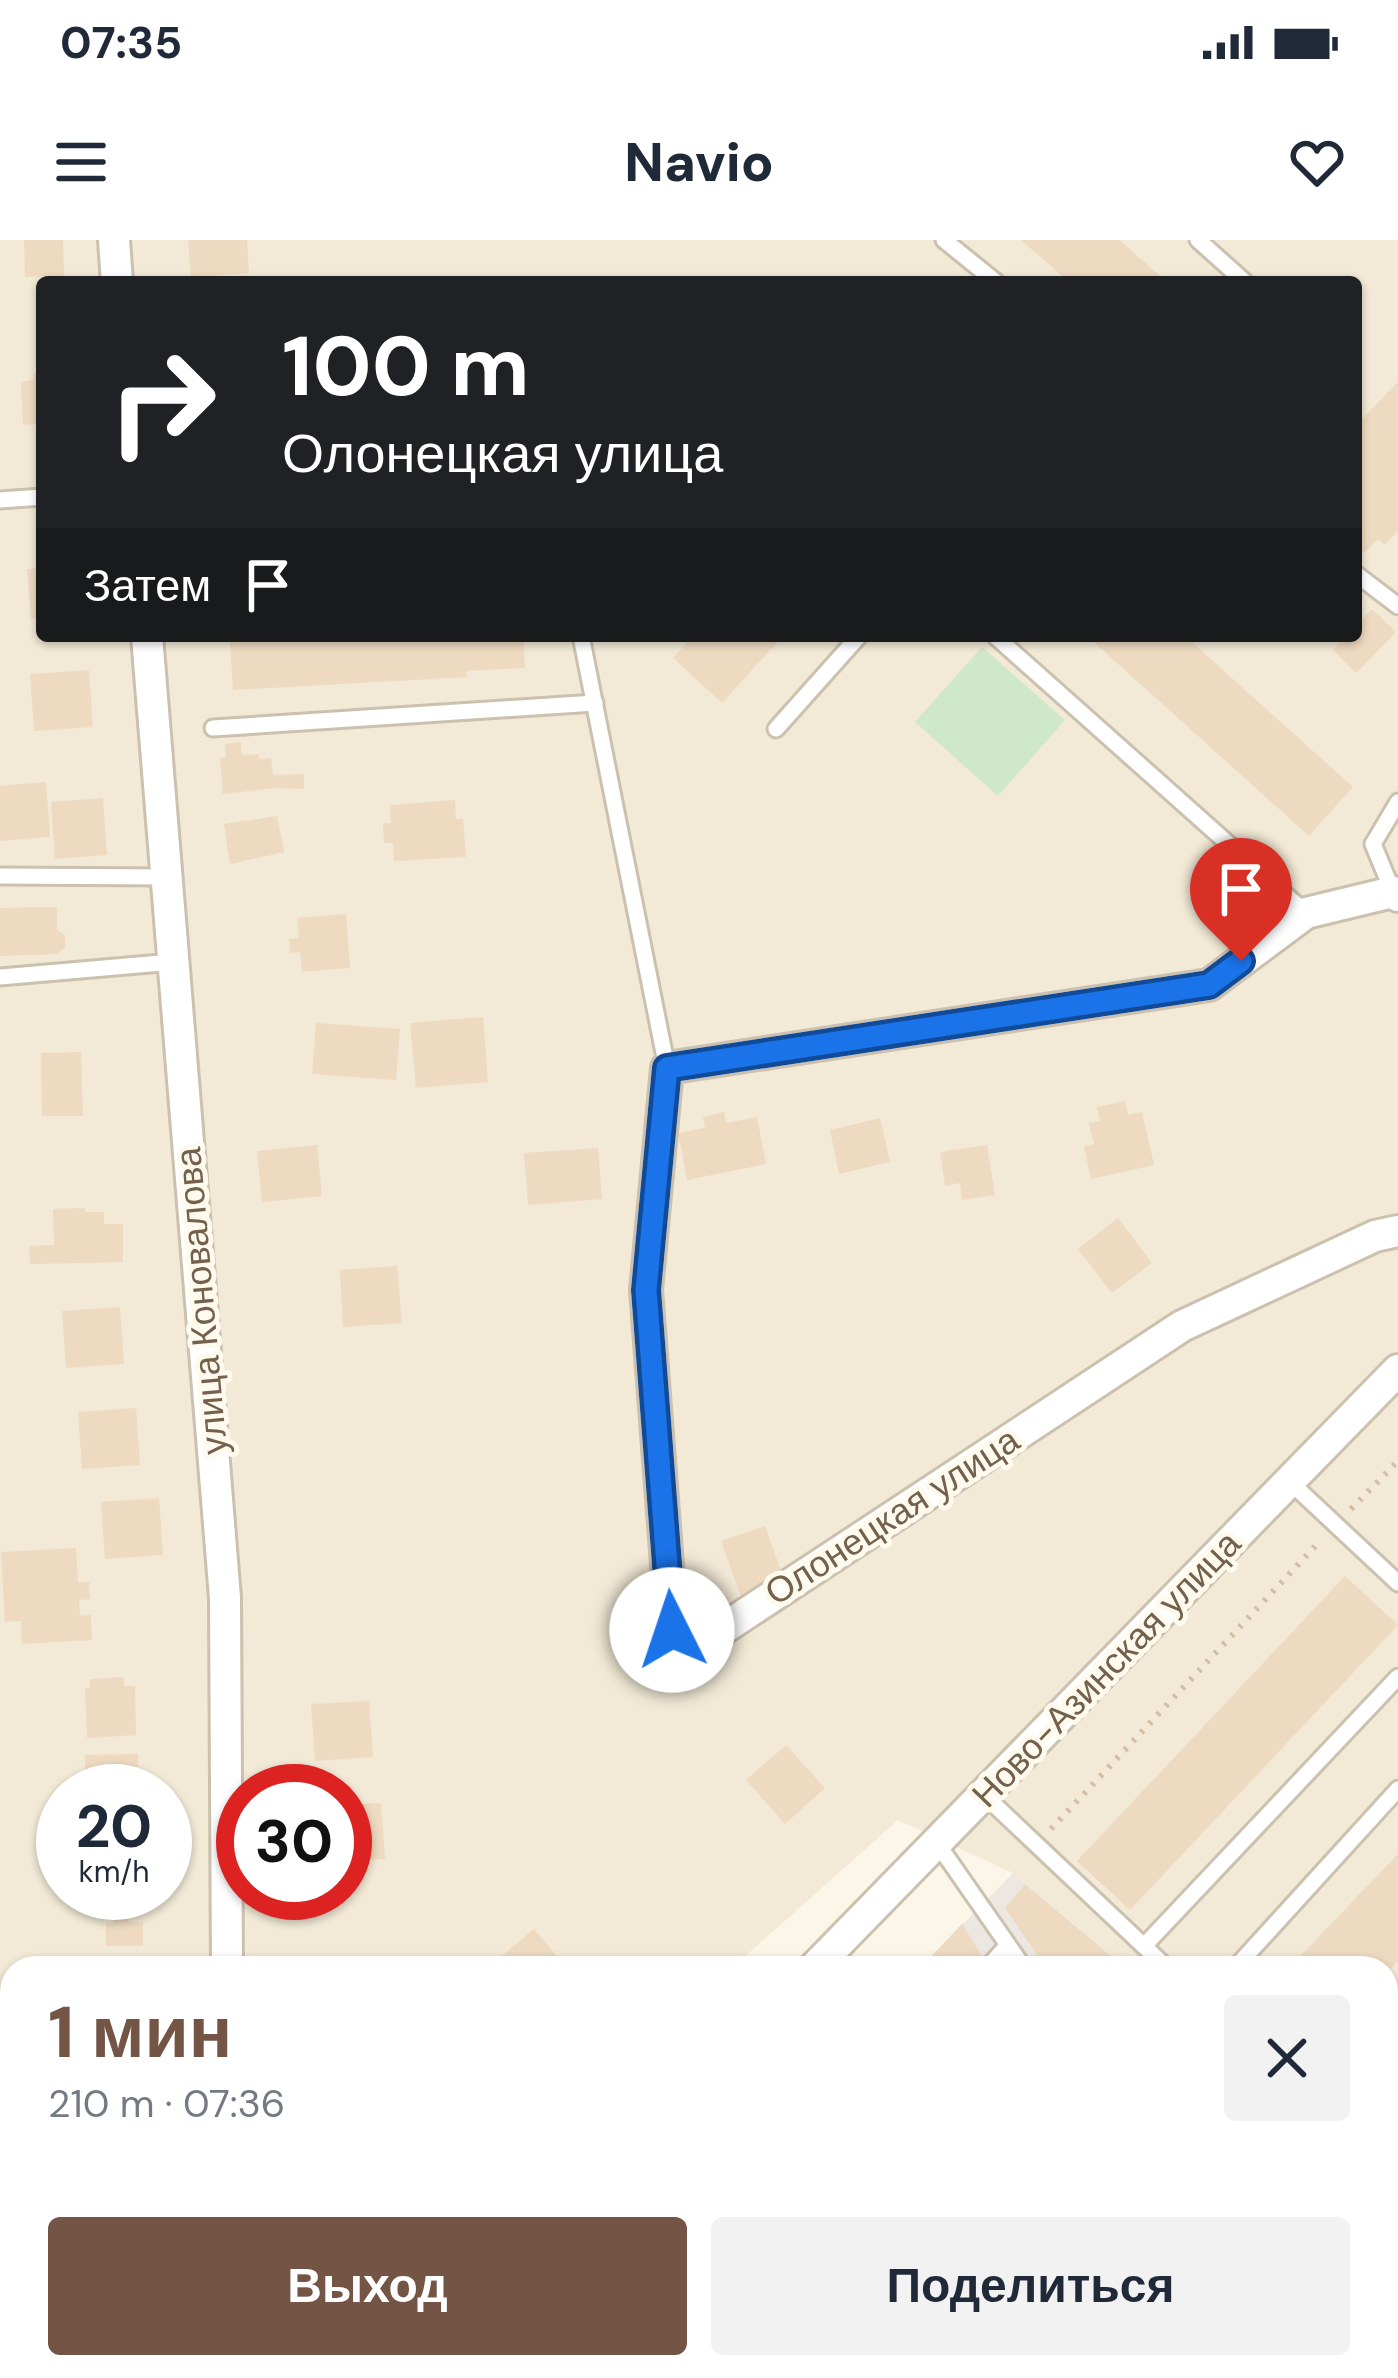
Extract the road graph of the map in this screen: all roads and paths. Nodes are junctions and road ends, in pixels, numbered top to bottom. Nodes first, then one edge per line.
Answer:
1 (114, 240) edge
2 (944, 240) edge
3 (1198, 240) edge
4 (117, 276) edge
5 (989, 276) edge
6 (1238, 276) edge
7 (36, 497) edge
8 (0, 500) edge
9 (1362, 579) edge
10 (1398, 606) edge
11 (147, 642) edge
12 (581, 642) edge
13 (854, 642) edge
14 (1002, 642) edge
15 (596, 703) junction
16 (212, 728) dead end
17 (776, 729) dead end
18 (1398, 802) edge
19 (0, 876) edge
20 (166, 877) junction
21 (1396, 894) edge
22 (1306, 914) junction
23 (173, 962) junction
24 (0, 977) edge
25 (667, 1068) junction
26 (1398, 1231) edge
27 (1398, 1370) edge
28 (1398, 1461) edge
29 (1289, 1481) junction
30 (1335, 1525) junction
31 (1398, 1583) edge
32 (1398, 1677) edge
33 (1398, 1790) edge
34 (984, 1795) junction
35 (937, 1843) junction
36 (1036, 1844) junction
37 (1144, 1946) junction
38 (1006, 1947) junction
39 (227, 1956) edge
40 (826, 1956) edge
41 (998, 1956) edge
42 (1014, 1956) edge
43 (1154, 1956) edge
44 (1245, 1956) edge

1 - 4 street
2 - 5 lane
3 - 6 lane
7 - 8 lane
9 - 10 lane
11 - 20 street, улица Коновалова
12 - 15 lane
13 - 17 lane
14 - 22 lane
15 - 16 lane
15 - 25 lane
18 - 21 lane
19 - 20 lane
20 - 23 street, улица Коновалова
21 - 22 street
22 - 25 street
23 - 24 lane
23 - 39 street, улица Коновалова
25 - 26 street, Олонецкая улица
27 - 29 street, Ново-Азинская улица
28 - 30 path
29 - 30 lane
29 - 34 street, Ново-Азинская улица
30 - 31 lane
30 - 36 path
32 - 37 lane
33 - 44 lane
34 - 35 street, Ново-Азинская улица
34 - 36 lane
35 - 38 lane
35 - 40 street, Ново-Азинская улица
36 - 37 lane
37 - 43 lane
38 - 41 lane
38 - 42 lane

